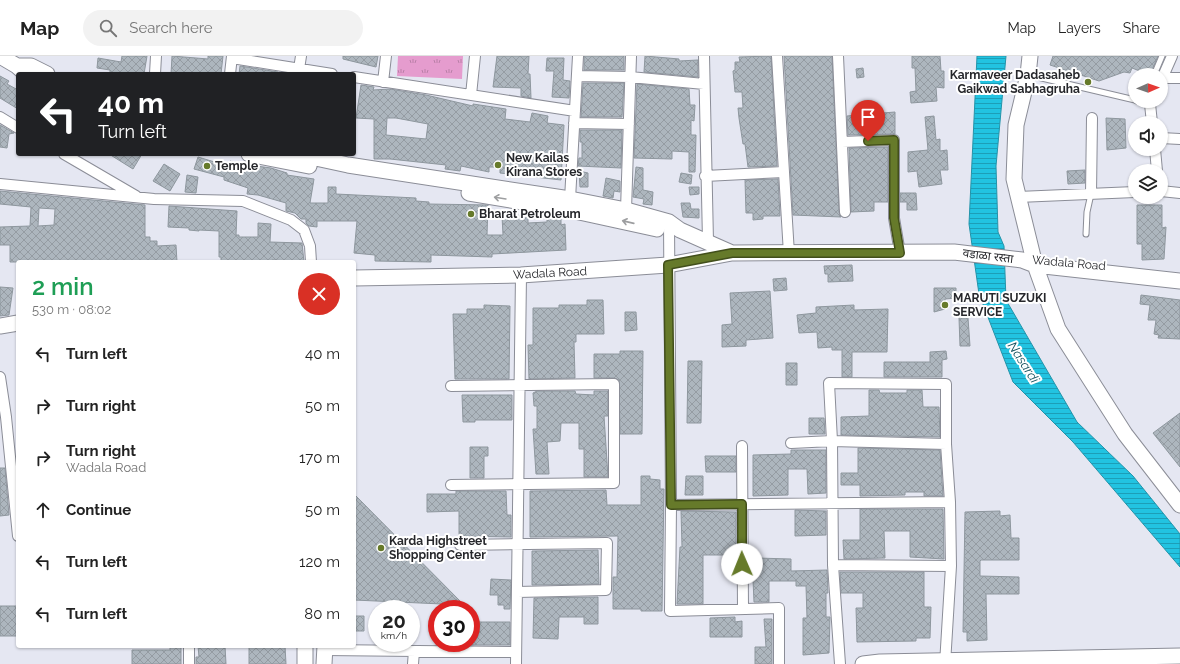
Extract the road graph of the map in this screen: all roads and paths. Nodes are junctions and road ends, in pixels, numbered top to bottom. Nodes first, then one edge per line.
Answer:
1 (0, 56) edge
2 (156, 56) edge
3 (301, 56) edge
4 (386, 56) edge
5 (475, 56) edge
6 (578, 56) edge
7 (631, 56) edge
8 (704, 56) edge
9 (777, 56) edge
10 (838, 56) edge
11 (1030, 56) edge
12 (1162, 56) edge
13 (1172, 56) edge
14 (232, 57) edge
15 (26, 67) edge
16 (1160, 68) edge
17 (1165, 68) edge
18 (299, 69) junction
19 (42, 72) edge
20 (155, 72) edge
21 (230, 72) edge
22 (319, 72) edge
23 (1028, 75) junction
24 (577, 76) junction
25 (356, 77) edge
26 (630, 77) junction
27 (1168, 78) edge
28 (1180, 78) edge
29 (384, 82) junction
30 (704, 84) junction
31 (471, 95) junction
32 (1128, 99) edge
33 (575, 111) junction
34 (0, 117) edge
35 (1092, 118) dead end
36 (574, 123) junction
37 (629, 124) junction
38 (16, 127) edge
39 (1168, 138) edge
40 (1180, 139) edge
41 (842, 142) junction
42 (67, 156) edge
43 (259, 156) edge
44 (306, 156) edge
45 (784, 172) junction
46 (705, 176) junction
47 (0, 184) edge
48 (481, 190) junction
49 (1128, 192) edge
50 (1168, 192) edge
51 (1180, 193) edge
52 (1091, 194) junction
53 (1018, 197) junction
54 (139, 198) junction
55 (570, 199) junction
56 (626, 210) junction
57 (845, 212) dead end
58 (672, 228) junction
59 (1086, 234) dead end
60 (708, 241) junction
61 (732, 253) junction
62 (900, 253) junction
63 (789, 254) junction
64 (311, 260) edge
65 (1030, 261) junction
66 (668, 265) junction
67 (1180, 273) edge
68 (521, 275) junction
69 (358, 279) edge
70 (1180, 281) edge
71 (16, 323) edge
72 (0, 326) edge
73 (16, 331) edge
74 (0, 333) edge
75 (0, 377) edge
76 (520, 385) junction
77 (451, 386) dead end
78 (832, 441) junction
79 (792, 443) dead end
80 (946, 444) junction
81 (742, 446) dead end
82 (518, 484) junction
83 (451, 485) dead end
84 (950, 502) junction
85 (742, 504) junction
86 (833, 504) junction
87 (671, 505) junction
88 (1180, 505) edge
89 (16, 518) edge
90 (517, 543) junction
91 (460, 544) dead end
92 (833, 565) junction
93 (951, 566) junction
94 (517, 592) junction
95 (743, 609) junction
96 (189, 648) edge
97 (305, 648) edge
98 (420, 651) edge
99 (370, 652) edge
100 (414, 652) edge
101 (516, 652) junction
102 (325, 653) edge
103 (1180, 656) edge
104 (945, 663) edge
105 (189, 664) edge
106 (305, 664) edge
107 (413, 664) edge
108 (516, 664) edge
109 (779, 664) edge
110 (840, 664) edge
111 (863, 664) edge

1 - 15 main road
2 - 20 street
3 - 18 street
4 - 29 street
5 - 31 street
6 - 24 street
7 - 26 street
8 - 30 street
9 - 45 street
10 - 41 street
11 - 23 main road
12 - 16 lane
13 - 17 street
14 - 18 street
14 - 21 street
15 - 19 main road
18 - 22 street
23 - 32 lane
23 - 53 main road
24 - 26 street
24 - 33 street
25 - 29 street
26 - 30 street
26 - 37 street
27 - 28 street
29 - 31 street
30 - 46 street
31 - 33 street
33 - 36 street
34 - 38 street
35 - 52 street
36 - 37 street
36 - 55 street
37 - 56 street
39 - 40 street
41 - 57 street
41 - 62 street
42 - 54 street
43 - 48 main road
44 - 48 main road
45 - 46 street
45 - 63 street
46 - 60 street
47 - 54 street
48 - 55 main road
58 -> 48 main road
49 - 52 street
50 - 51 street
52 - 53 street
52 - 59 lane
53 - 65 main road
54 - 64 street
55 - 56 main road
56 - 58 main road
58 - 60 main road
58 - 66 street
60 - 61 main road
61 - 63 main road, वडाळा रस्ता
61 - 66 main road, Wadala Road
62 - 63 main road, वडाळा रस्ता
62 - 65 main road, वडाळा रस्ता
65 - 67 main road, Wadala Road
65 - 70 main road, Wadala Road
65 - 88 main road
66 - 68 main road, Wadala Road
66 - 87 street
68 - 69 main road, Wadala Road
68 - 76 street
71 - 72 main road
73 - 74 main road
75 - 89 street
76 - 77 street
76 - 82 street
76 - 82 street
78 - 79 street
78 - 80 street
78 - 80 street
78 - 86 street
80 - 84 street
81 - 85 street
82 - 83 street
82 - 90 street
84 - 86 street
84 - 93 street
85 - 86 street
85 - 87 street
85 - 95 street
86 - 92 street
87 - 95 street
90 - 91 street
90 - 94 street
90 - 94 street
92 - 93 street
92 - 110 street
93 - 104 street
94 - 101 street
95 - 109 street
96 - 105 street
97 - 106 main road
98 - 101 street
99 - 102 street
100 - 107 street
101 - 108 street
103 - 104 main road
104 - 111 main road

